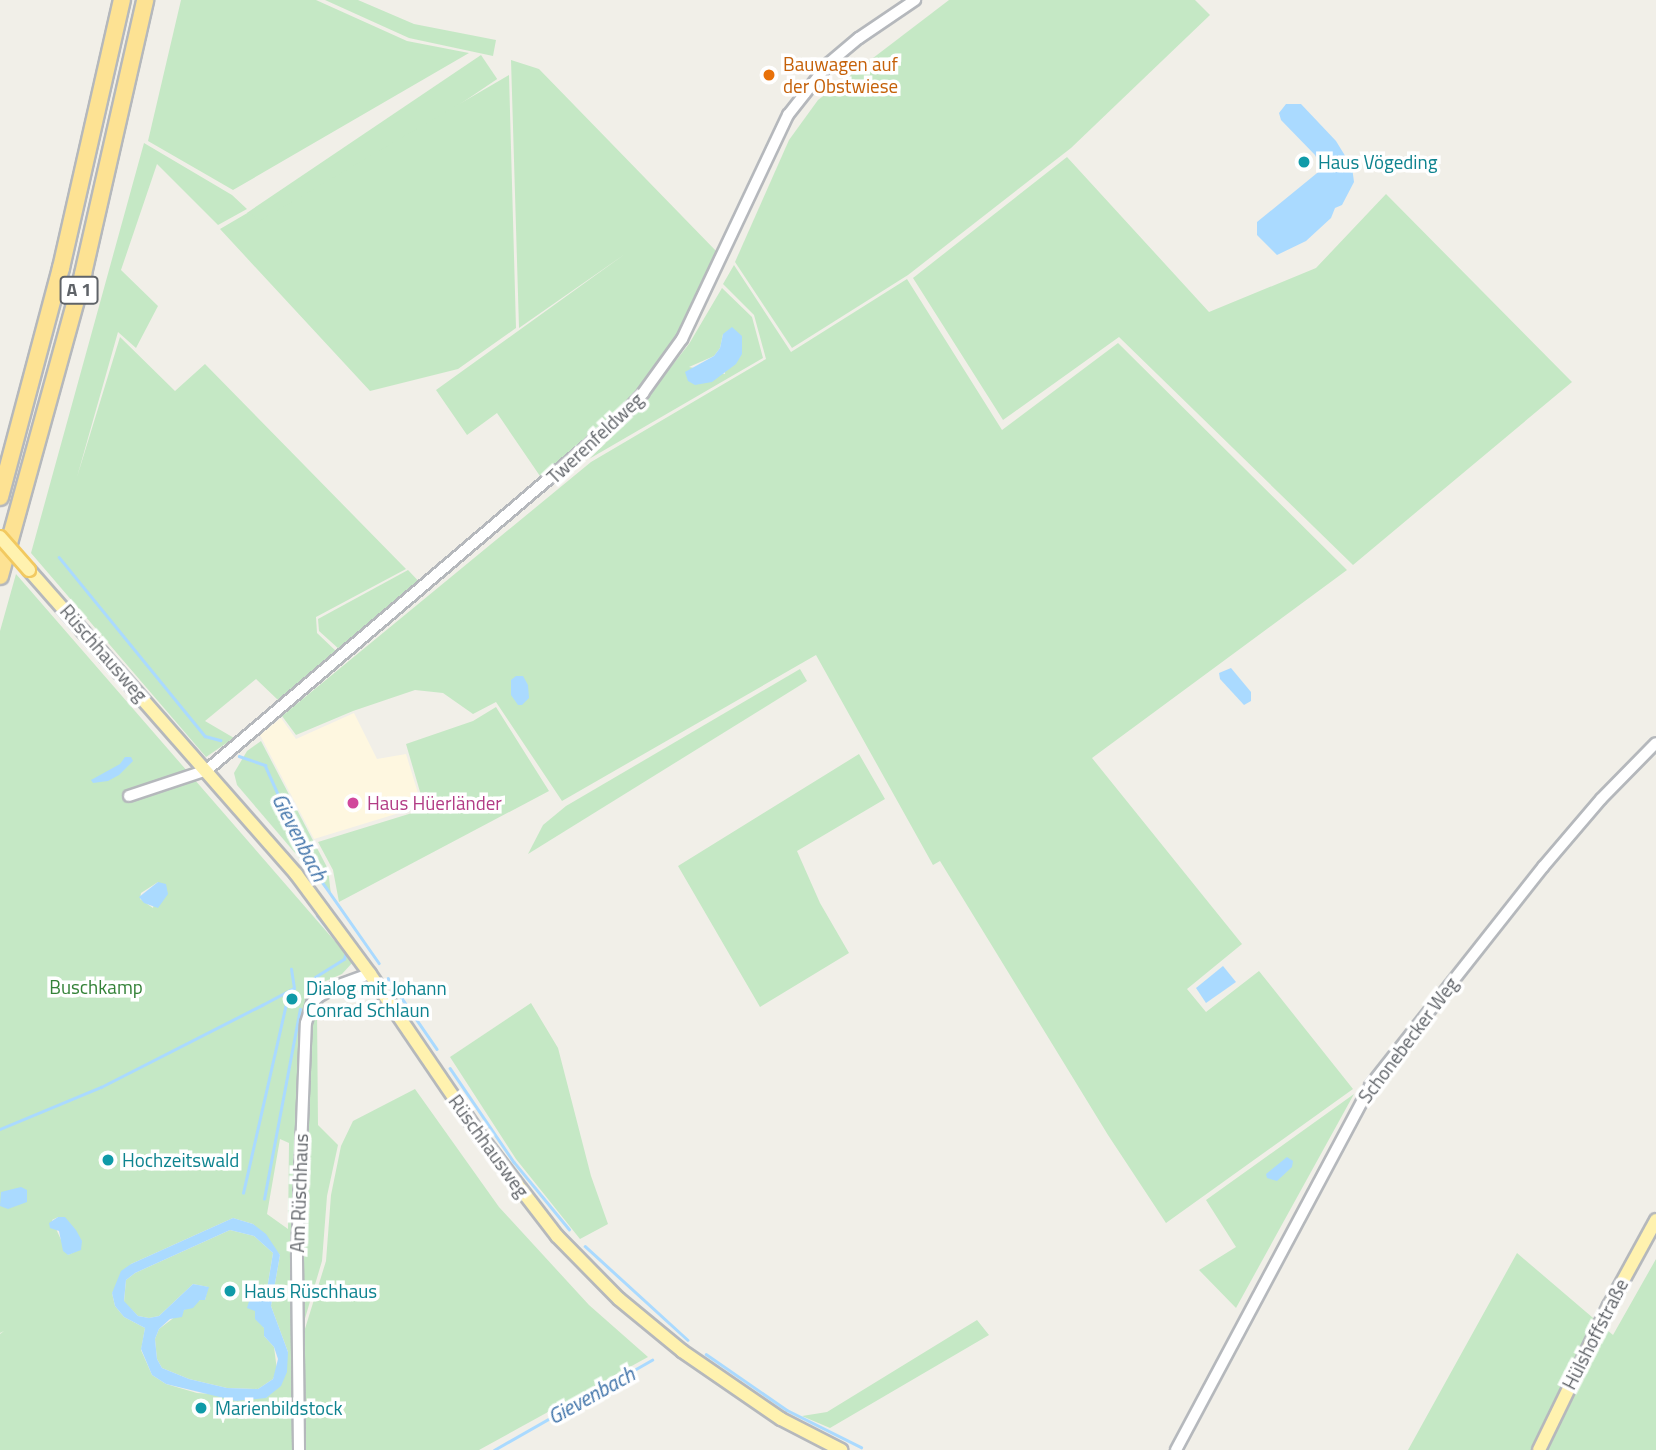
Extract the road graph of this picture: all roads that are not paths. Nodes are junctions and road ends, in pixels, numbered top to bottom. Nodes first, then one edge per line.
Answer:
1 (122, 0) edge
2 (145, 0) edge
3 (915, 0) edge
4 (0, 497) edge
5 (0, 537) edge
6 (0, 576) edge
7 (1656, 743) edge
8 (207, 770) junction
9 (129, 796) dead end
10 (370, 974) junction
11 (1656, 1220) edge
12 (299, 1450) edge
13 (842, 1450) edge
14 (1177, 1450) edge
15 (1539, 1450) edge

1 - 4 highway, A 1
2 - 6 highway, A 1
3 - 8 street, Twerenfeldweg
5 - 8 main road, Rüschhausweg, bridge
7 - 14 street, Schonebecker Weg
8 - 9 street
8 - 10 main road, Rüschhausweg
10 - 12 street, Am Rüschhaus
10 - 13 main road, Rüschhausweg
11 - 15 main road, Hülshoffstraße

